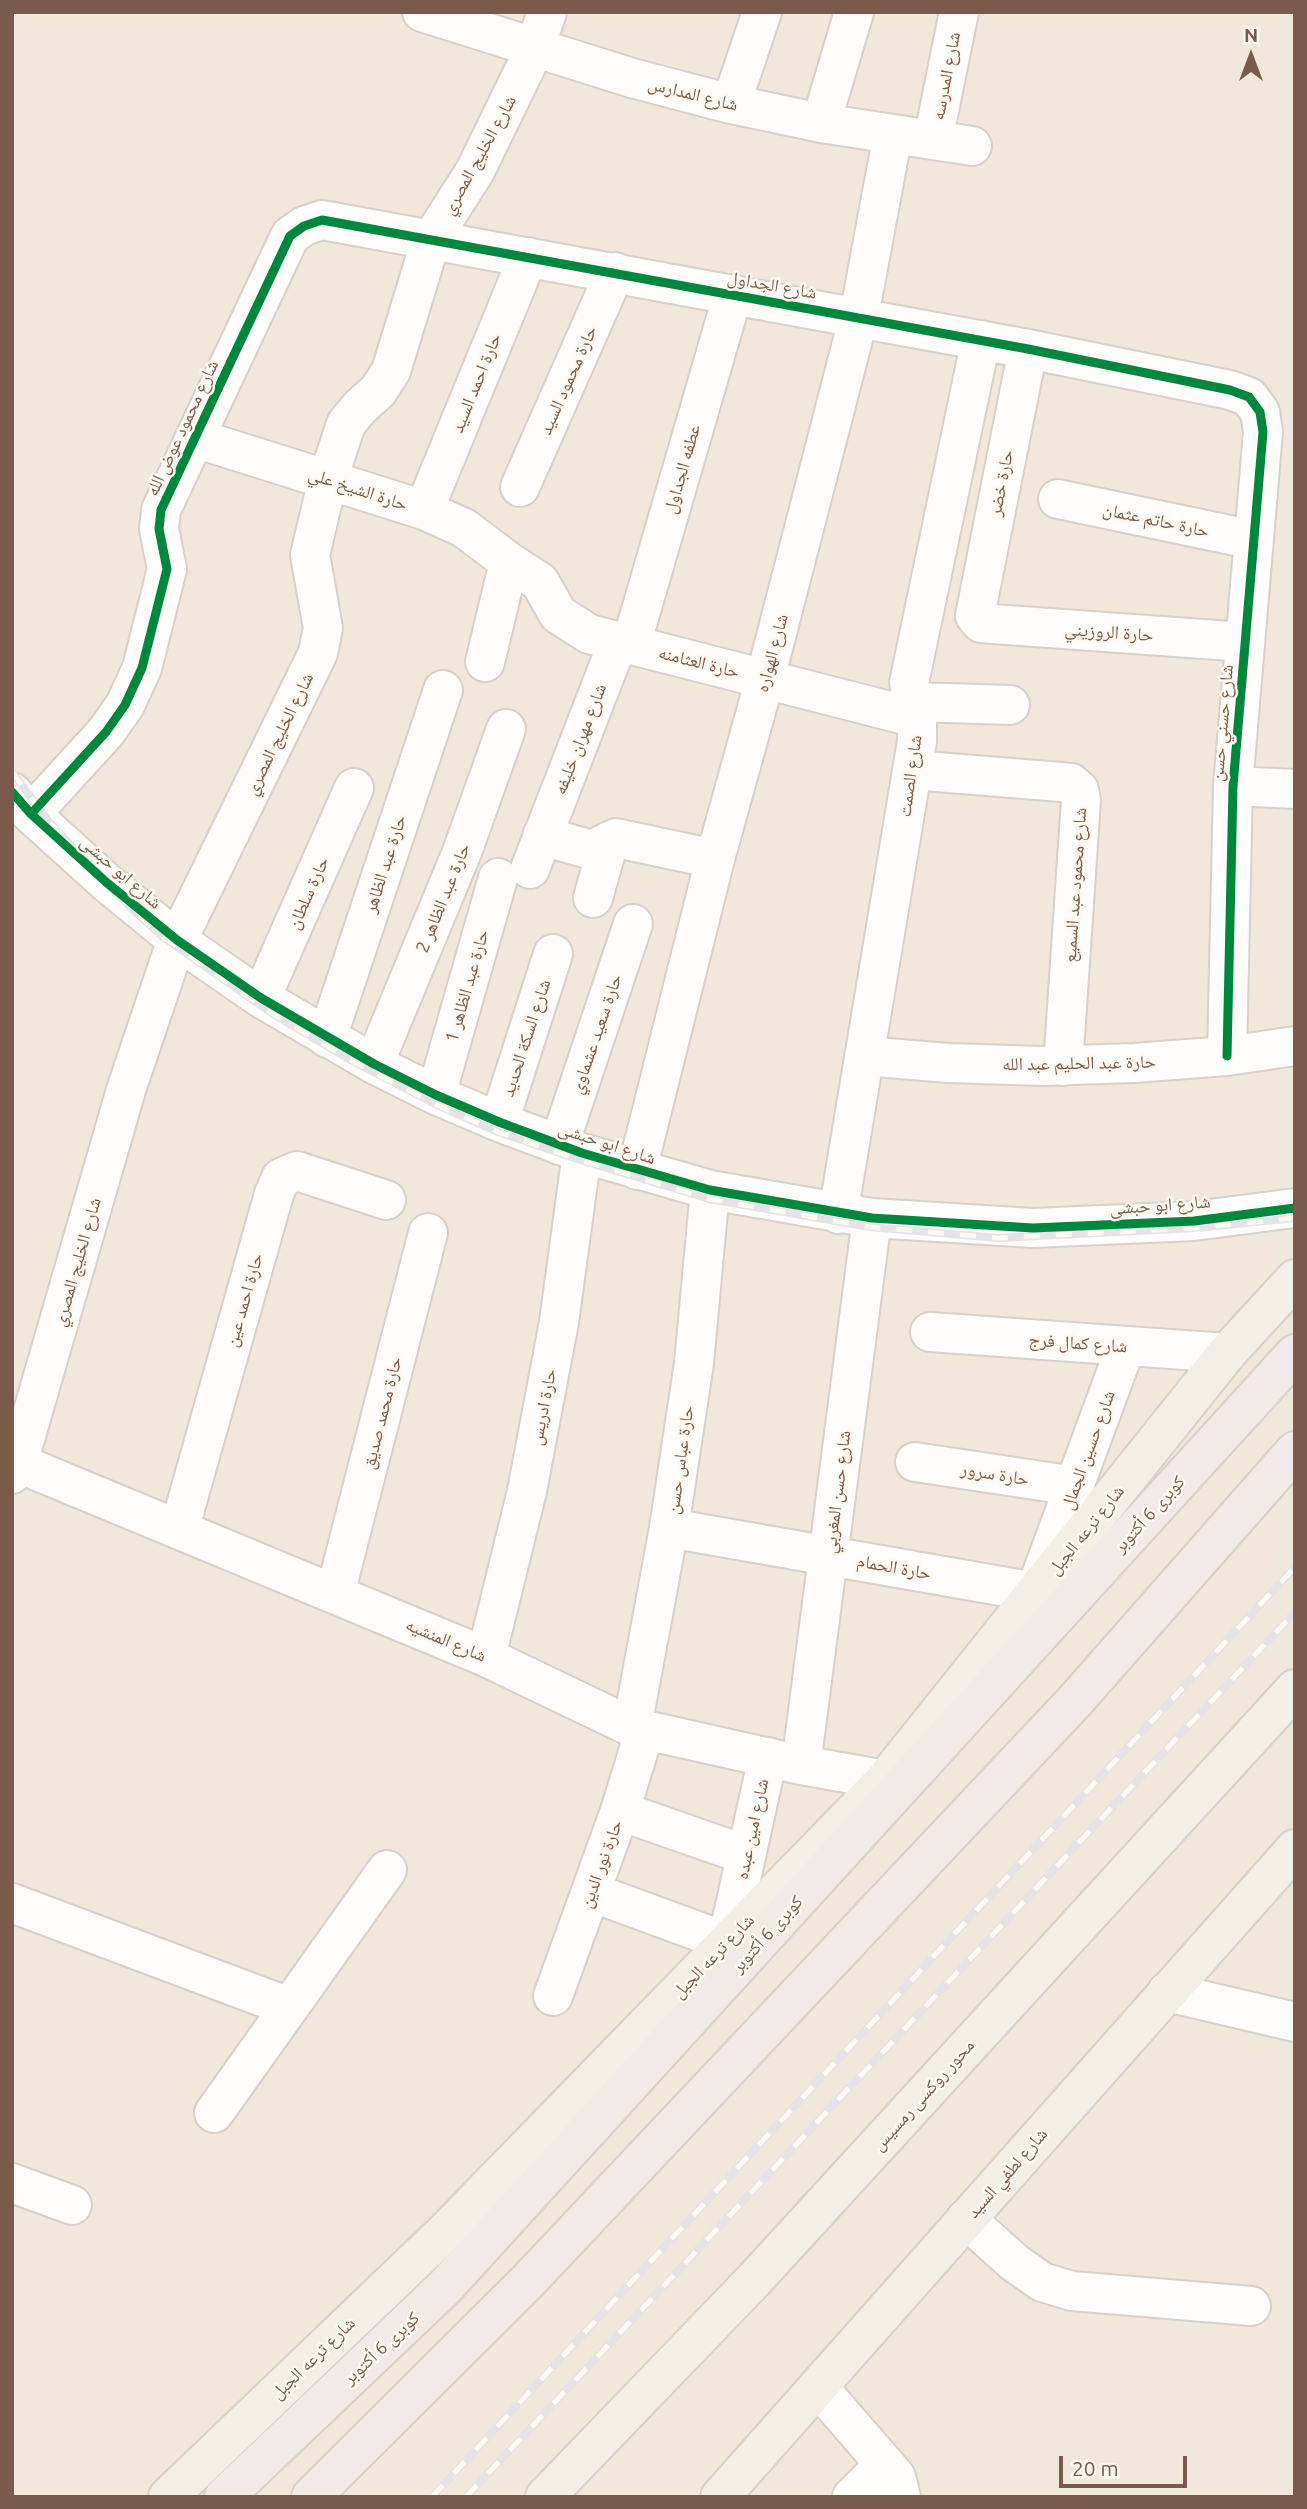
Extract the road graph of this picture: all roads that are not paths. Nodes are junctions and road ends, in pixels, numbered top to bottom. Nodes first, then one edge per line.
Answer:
1 (422, 12) edge
2 (547, 12) edge
3 (762, 12) edge
4 (854, 12) edge
5 (959, 12) edge
6 (535, 48) junction
7 (731, 104) junction
8 (821, 123) junction
9 (893, 134) junction
10 (933, 140) junction
11 (972, 146) dead end
12 (290, 236) joint
13 (431, 240) junction
14 (528, 257) junction
15 (615, 272) junction
16 (733, 294) junction
17 (859, 316) junction
18 (981, 340) junction
19 (1028, 349) junction
20 (1249, 397) joint
21 (195, 438) junction
22 (328, 479) junction
23 (520, 487) dead end
24 (1058, 499) dead end
25 (424, 510) junction
26 (1254, 540) junction
27 (509, 562) junction
28 (975, 616) joint
29 (1245, 642) junction
30 (624, 643) junction
31 (485, 662) dead end
32 (765, 679) junction
33 (443, 690) dead end
34 (1010, 705) dead end
35 (916, 710) junction
36 (506, 729) dead end
37 (912, 770) junction
38 (1233, 786) junction
39 (354, 788) dead end
40 (1295, 789) edge
41 (22, 803) edge
42 (609, 841) junction
43 (715, 859) junction
44 (523, 861) junction
45 (593, 898) dead end
46 (633, 924) dead end
47 (177, 940) junction
48 (553, 954) dead end
49 (261, 998) junction
50 (327, 1038) junction
51 (1295, 1046) edge
52 (864, 1056) junction
53 (1227, 1056) junction
54 (374, 1064) junction
55 (1063, 1066) junction
56 (436, 1095) junction
57 (499, 1122) junction
58 (570, 1149) junction
59 (637, 1170) junction
60 (710, 1190) junction
61 (386, 1200) dead end
62 (1295, 1208) edge
63 (855, 1216) junction
64 (428, 1233) dead end
65 (1295, 1279) edge
66 (930, 1332) dead end
67 (1126, 1346) junction
68 (1227, 1353) junction
69 (1295, 1354) edge
70 (1295, 1451) edge
71 (915, 1462) dead end
72 (15, 1469) edge
73 (1075, 1486) junction
74 (669, 1528) junction
75 (179, 1530) junction
76 (829, 1556) junction
77 (1035, 1592) junction
78 (335, 1594) junction
79 (486, 1657) junction
80 (1295, 1689) edge
81 (639, 1728) junction
82 (784, 1761) junction
83 (885, 1780) junction
84 (620, 1811) junction
85 (1295, 1849) edge
86 (746, 1855) junction
87 (387, 1870) dead end
88 (591, 1892) junction
89 (15, 1912) edge
90 (727, 1942) junction
91 (1167, 1992) junction
92 (553, 1996) dead end
93 (289, 2007) junction
94 (1295, 2022) edge
95 (214, 2113) dead end
96 (12, 2183) edge
97 (72, 2205) dead end
98 (966, 2219) junction
99 (1251, 2306) dead end
100 (818, 2387) junction
101 (893, 2480) edge
102 (168, 2497) edge
103 (224, 2497) edge
104 (311, 2497) edge
105 (545, 2497) edge
106 (720, 2497) edge
107 (852, 2497) edge

1 - 6 street, شارع المدارس
2 - 6 street, شارع الخليج المصري
3 - 7 street
4 - 8 street
5 - 10 street, شارع المدرسه
6 - 7 street, شارع المدارس
6 - 13 street, شارع الخليج المصري
7 - 8 street, شارع المدارس
8 - 9 street, شارع المدارس
9 - 10 street, شارع المدارس
9 - 17 street, شارع الهواره
10 - 11 street, شارع المدارس
12 - 13 street, شارع الجداول
12 - 21 street, شارع محمود عوض الله
13 - 14 street, شارع الجداول
13 - 22 street, شارع الخليج المصري
14 - 15 street, شارع الجداول
14 - 25 street, حارة احمد السيد
15 - 16 street, شارع الجداول
15 - 23 street, حارة محمود السيد
16 - 17 street, شارع الجداول
16 - 30 street, عطفه الجداول
17 - 18 street, شارع الجداول
17 - 32 street, شارع الهواره
18 - 19 street, شارع الجداول
18 - 35 street, شارع الصمت
19 - 20 street, شارع الجداول
19 - 28 street, حارة خضر
20 - 26 street, شارع حسني حسن
21 - 22 street, حارة الشيخ علي
21 - 41 street, شارع محمود عوض الله
22 - 25 street, حارة الشيخ علي
22 - 47 street, شارع الخليج المصري
24 - 26 street, حارة حاتم عثمان
25 - 27 street, حارة الشيخ علي
26 - 29 street, شارع حسني حسن
27 - 30 street, حارة العثامنه
27 - 31 street
28 - 29 street, حارة الروزيني
29 - 38 street, شارع حسني حسن
30 - 32 street, حارة العثامنه
30 - 44 street, شارع مهران خليفه
32 - 35 street, حارة العثامنه
32 - 43 street, شارع الهواره
33 - 50 street, حارة عبد الظاهر
34 - 35 street, حارة العثامنه
35 - 37 street, شارع الصمت
36 - 54 street, حارة عبد الظاهر 2
37 - 52 street, شارع الصمت
37 - 55 street, شارع محمود عبد السميع
38 - 40 street
38 - 53 street, شارع حسني حسن
39 - 49 street, حارة سلطان
41 - 47 street, شارع ابو حبشى
42 - 43 street
42 - 44 street
42 - 45 street
43 - 59 street, شارع الهواره
44 - 56 street, حارة عبد الظاهر 1
46 - 58 street, حارة سعيد عشماوي
47 - 49 street, شارع ابو حبشى
47 - 72 street, شارع الخليج المصري
48 - 57 street, شارع السكة الحديد
49 - 50 street, شارع ابو حبشى
50 - 54 street, شارع ابو حبشى
51 - 53 street, حارة عبد الحليم عبد الله
52 - 55 street, حارة عبد الحليم عبد الله
52 - 63 street, شارع الصمت
53 - 55 street, حارة عبد الحليم عبد الله
54 - 56 street, شارع ابو حبشى
56 - 57 street, شارع ابو حبشى
57 - 58 street, شارع ابو حبشى
58 - 59 street, شارع ابو حبشى
58 - 79 street, حارة ادريس
59 - 60 street, شارع ابو حبشى
60 - 63 street, شارع ابو حبشى
60 - 74 street, حارة عباس حسن
61 - 75 street, حارة احمد عين
62 - 63 street, شارع ابو حبشى
63 - 76 street, شارع حسن المغربي
64 - 78 street, حارة محمد صديق
65 - 68 main road, شارع ترعه الجبل
66 - 67 street, شارع كمال فرج
67 - 68 street, شارع كمال فرج
67 - 73 street, شارع حسين الجمال
68 - 77 main road, شارع ترعه الجبل
69 - 103 highway, كوبرى 6 أكتوبر
70 - 104 highway
71 - 73 street, حارة سرور
72 - 75 street, شارع المنشيه
73 - 77 street, شارع حسين الجمال
74 - 76 street, حارة الحمام
74 - 81 street, حارة عباس حسن
75 - 78 street, شارع المنشيه
76 - 77 street, حارة الحمام
76 - 82 street, شارع حسن المغربي
77 - 83 main road, شارع ترعه الجبل
78 - 79 street, شارع المنشيه
79 - 81 street, شارع المنشيه
80 - 105 main road, محور روكسى رمسيس
81 - 82 street, شارع المنشيه
81 - 84 street, حارة نور الدين
82 - 83 street, شارع المنشيه
82 - 86 street, شارع امين عبده
83 - 90 main road, شارع ترعه الجبل
84 - 86 street
84 - 88 street, حارة نور الدين
85 - 91 main road, شارع لطفي السيد
86 - 90 street, شارع امين عبده
87 - 93 street
88 - 90 street
88 - 92 street, حارة نور الدين
89 - 93 street
90 - 102 main road, شارع ترعه الجبل
91 - 94 street
91 - 98 main road, شارع لطفي السيد
93 - 95 street
96 - 97 street
98 - 99 street
98 - 100 main road, شارع لطفي السيد
100 - 101 street
100 - 106 main road, شارع لطفي السيد
101 - 107 street

